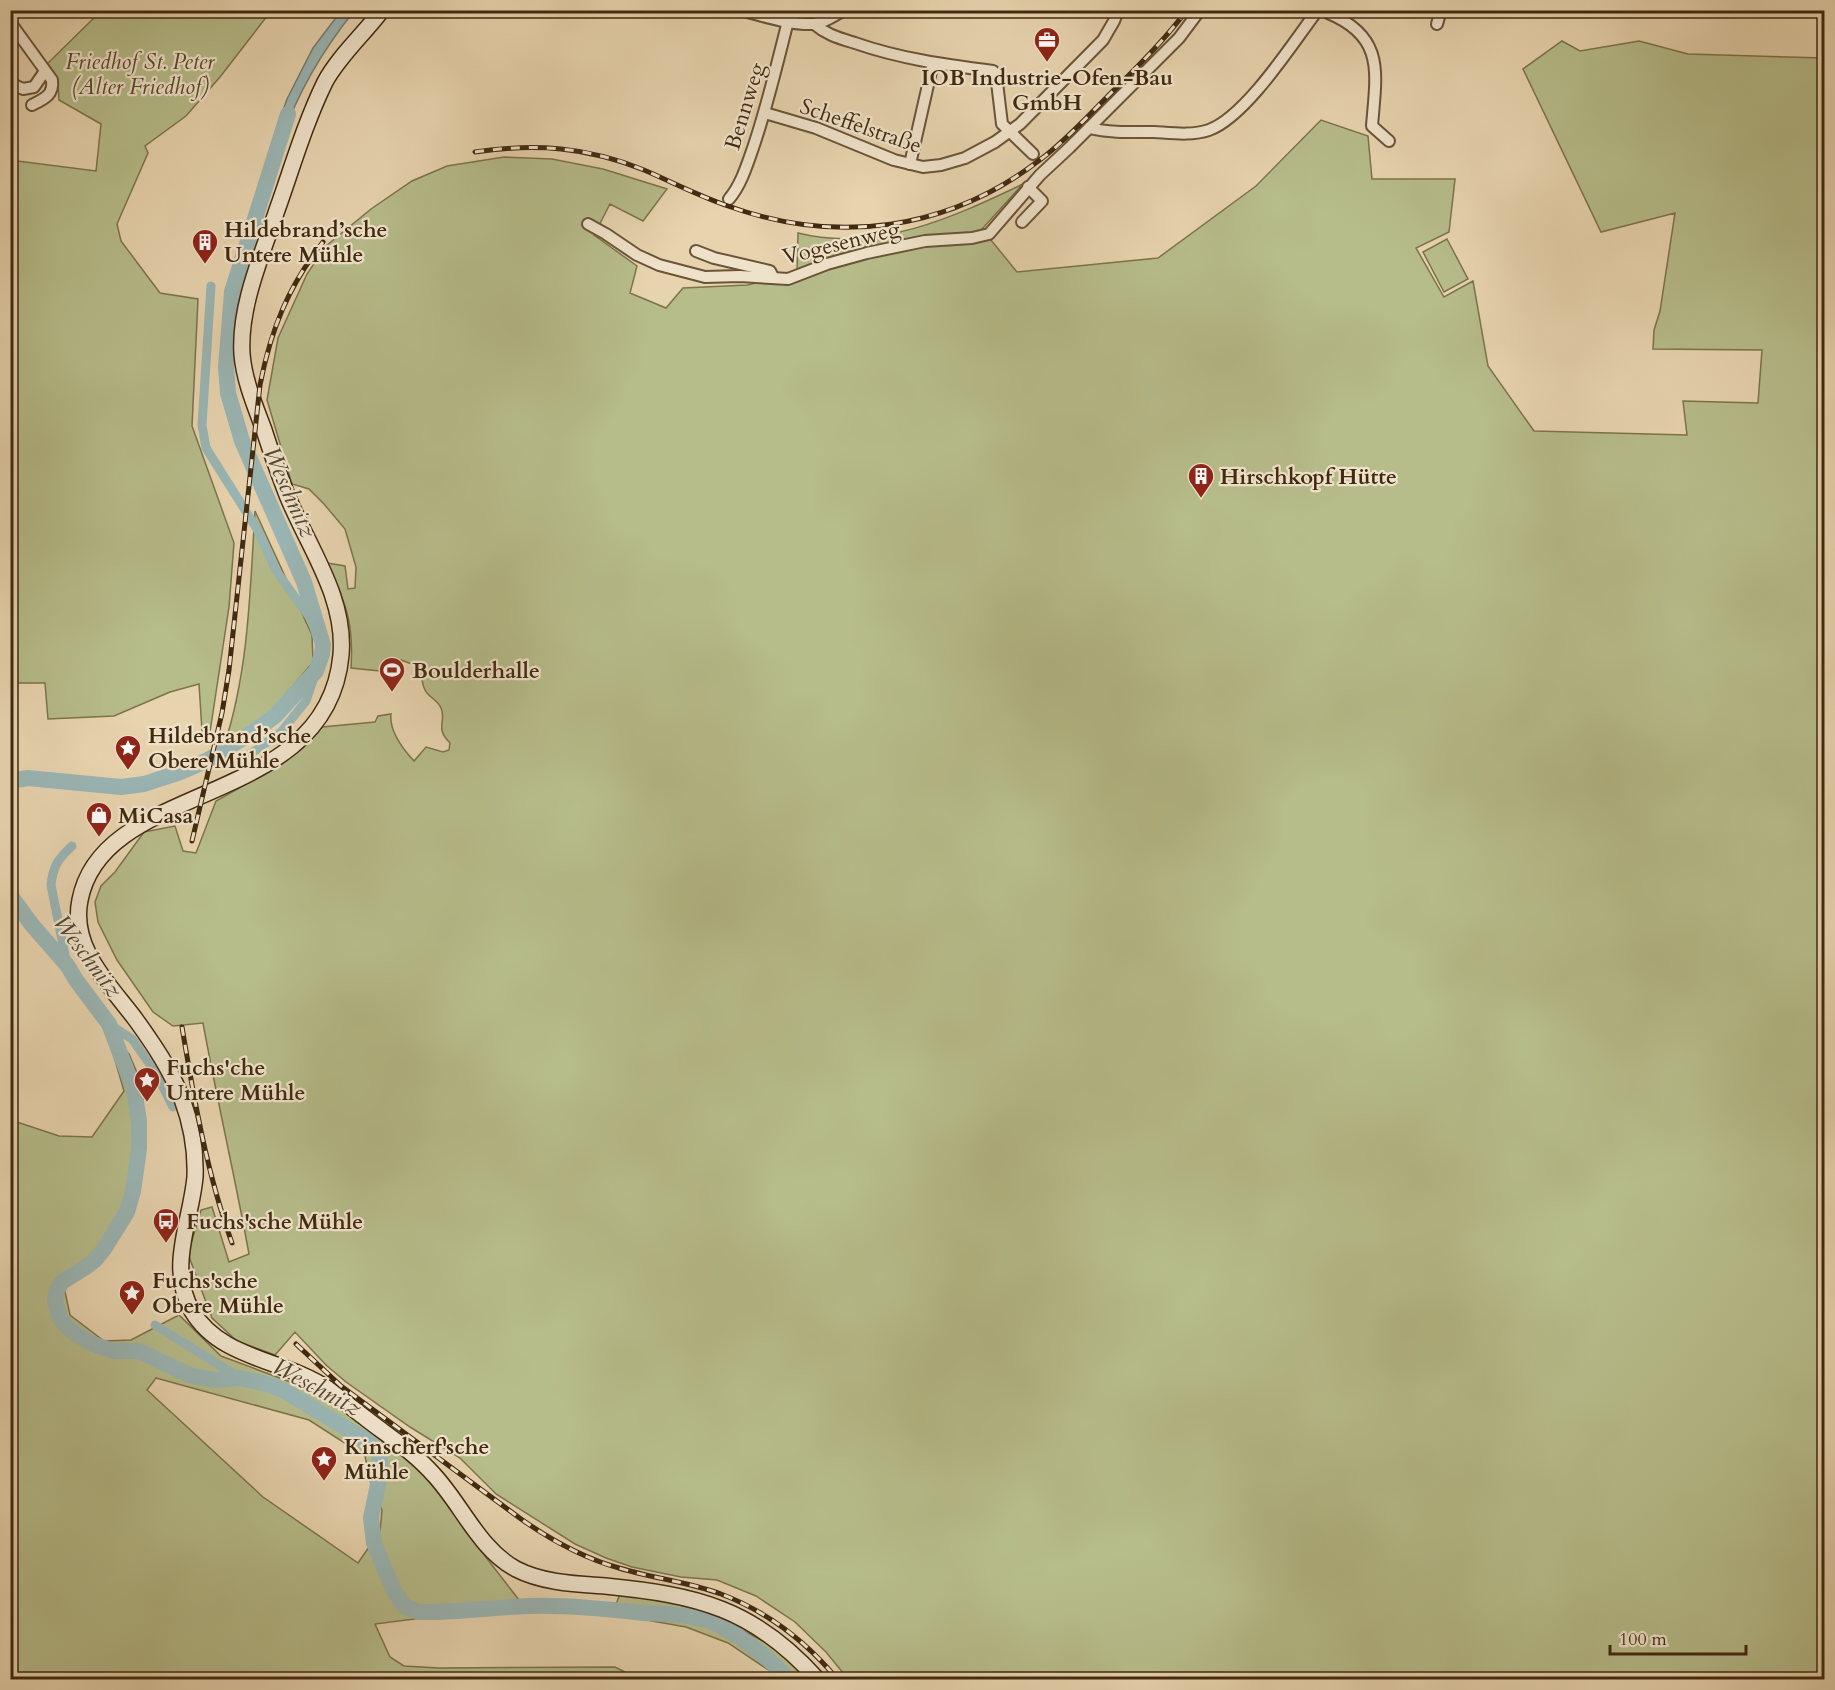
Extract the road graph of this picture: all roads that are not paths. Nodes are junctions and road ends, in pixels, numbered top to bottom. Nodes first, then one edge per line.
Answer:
1 (382, 10) edge
2 (740, 10) edge
3 (844, 10) edge
4 (1118, 10) edge
5 (1200, 10) edge
6 (1441, 10) edge
7 (1329, 12) edge
8 (1313, 13) edge
9 (10, 21) edge
10 (788, 21) junction
11 (814, 24) junction
12 (1437, 24) dead end
13 (933, 63) junction
14 (45, 71) junction
15 (10, 83) edge
16 (32, 105) dead end
17 (765, 113) junction
18 (1089, 128) junction
19 (1010, 132) junction
20 (1389, 141) dead end
21 (1033, 154) dead end
22 (910, 164) junction
23 (1028, 188) junction
24 (729, 199) dead end
25 (1022, 222) dead end
26 (588, 224) dead end
27 (696, 251) dead end
28 (774, 277) junction
29 (818, 1680) edge

1 - 29 main road
2 - 10 street
3 - 11 street
4 - 19 street, Scheffelstraße
5 - 18 street
6 - 12 street
7 - 8 street
7 - 20 street
8 - 18 street
9 - 14 street
10 - 11 street
10 - 17 street, Bennweg
11 - 13 street
13 - 19 street
13 - 22 street
14 - 15 street
14 - 16 street
17 - 22 street, Scheffelstraße
17 - 24 street, Bennweg
18 - 23 street
19 - 21 street
19 - 22 street, Scheffelstraße
23 - 25 street
23 - 28 street, Vogesenweg
26 - 28 street, Vogesenweg
27 - 28 street

